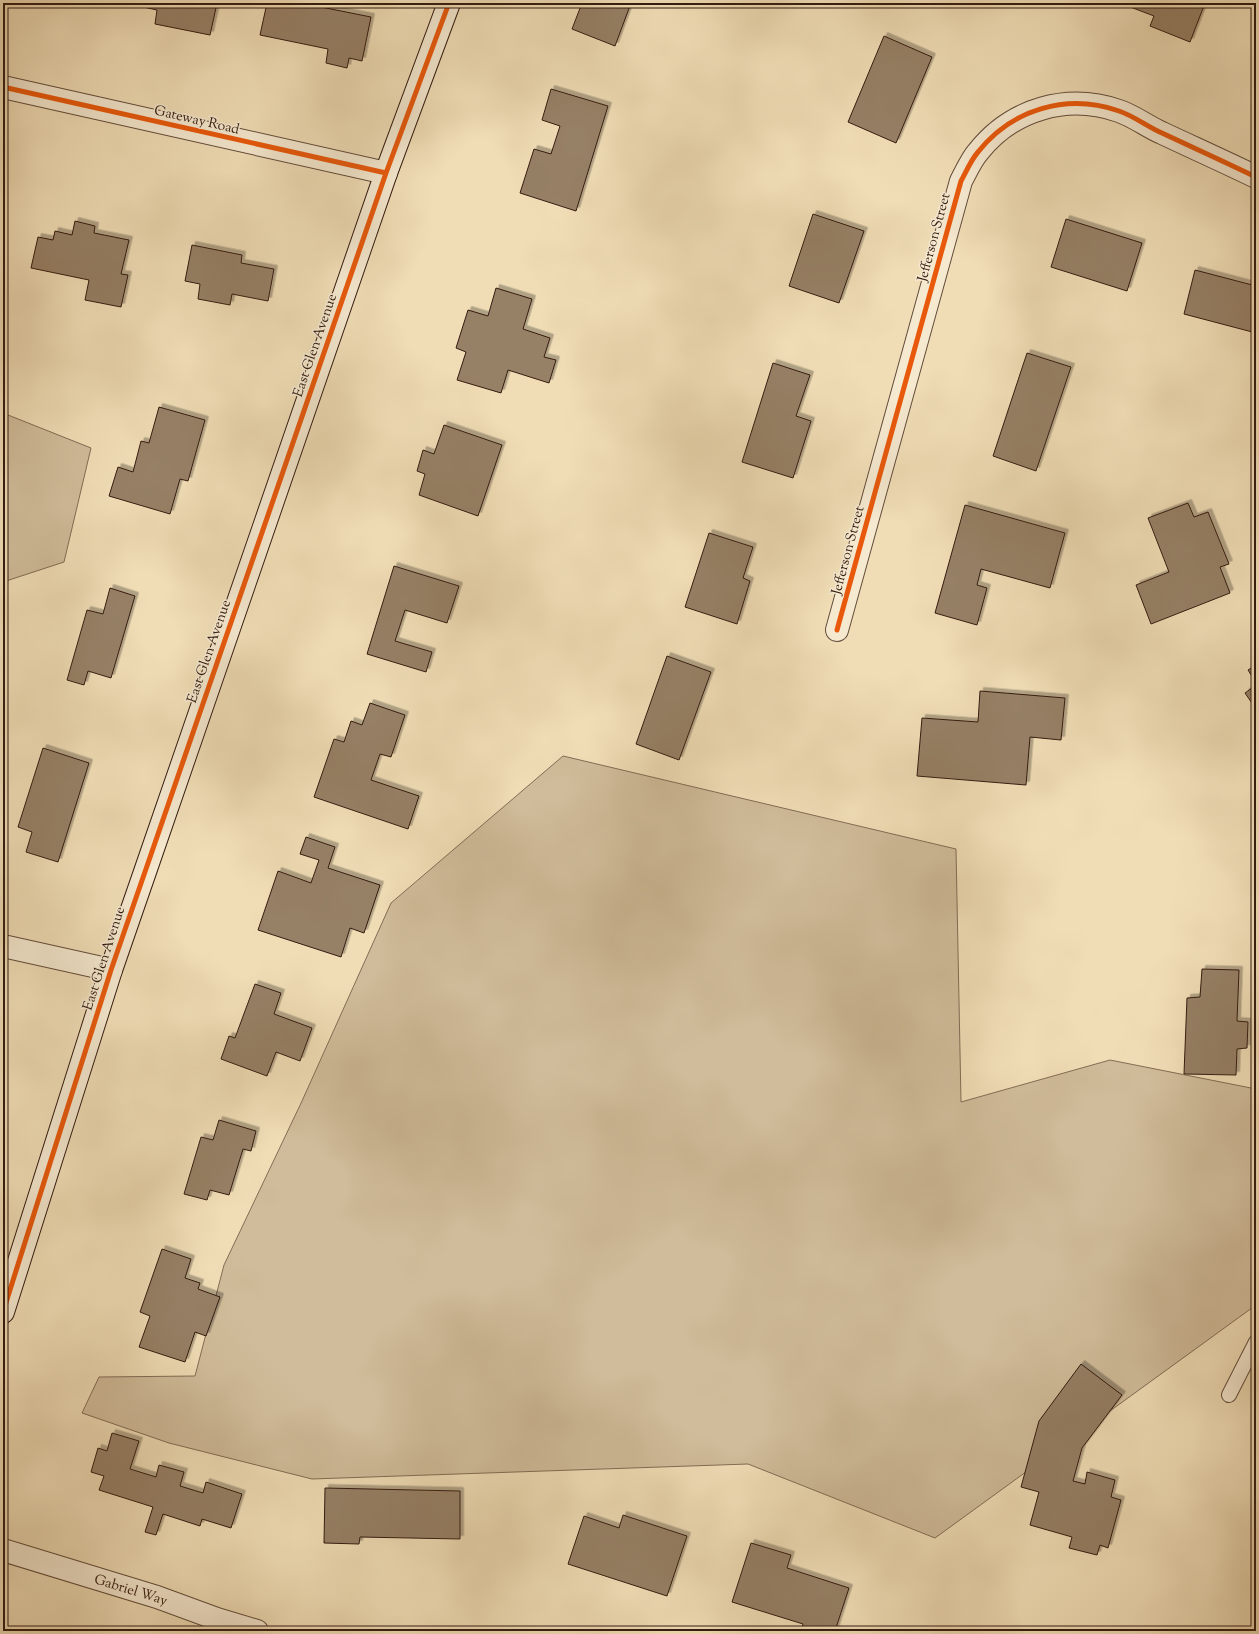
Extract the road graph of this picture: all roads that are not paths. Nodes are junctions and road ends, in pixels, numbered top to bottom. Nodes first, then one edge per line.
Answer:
1 (449, 3) edge
2 (3, 87) edge
3 (386, 173) junction
4 (1256, 177) edge
5 (837, 630) dead end
6 (3, 946) edge
7 (111, 970) junction
8 (3, 1312) edge
9 (1256, 1342) edge
10 (1229, 1395) dead end
11 (3, 1550) edge
12 (258, 1631) edge

1 - 3 street, East Glen Avenue
2 - 3 street, Gateway Road
3 - 7 street, East Glen Avenue
4 - 5 street, Jefferson Street
6 - 7 street
7 - 8 street, East Glen Avenue
9 - 10 lane
11 - 12 street, Gabriel Way

